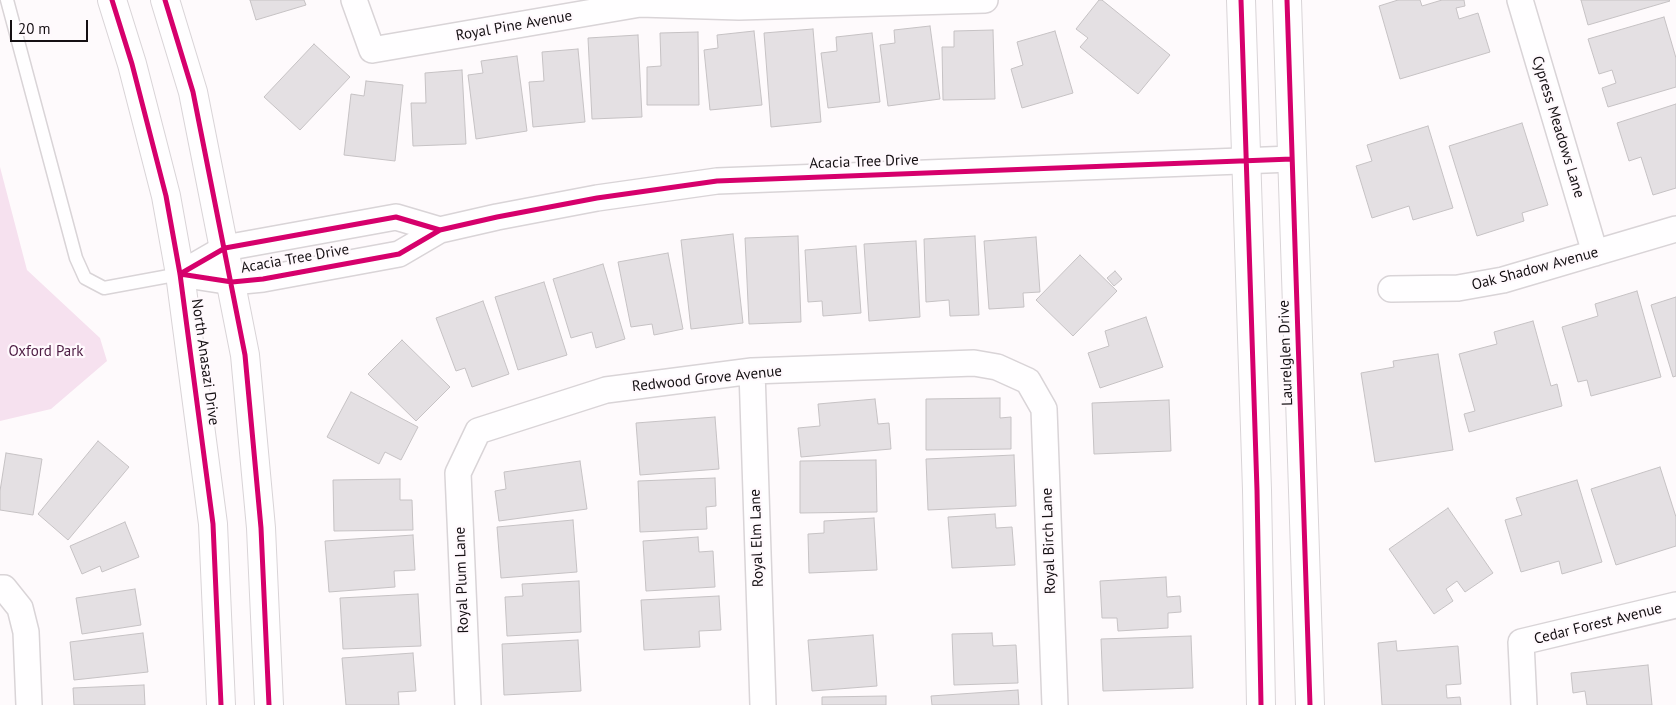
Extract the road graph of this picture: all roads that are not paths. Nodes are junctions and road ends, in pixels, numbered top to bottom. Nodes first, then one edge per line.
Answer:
1 (7, 0) edge
2 (112, 0) edge
3 (165, 0) edge
4 (354, 0) edge
5 (985, 0) edge
6 (1241, 0) edge
7 (1288, 0) edge
8 (1520, 0) edge
9 (1292, 159) junction
10 (1245, 161) junction
11 (1676, 229) edge
12 (440, 230) junction
13 (225, 248) junction
14 (1595, 253) junction
15 (180, 274) junction
16 (232, 282) junction
17 (1390, 289) dead end
18 (752, 371) junction
19 (1028, 381) joint
20 (465, 456) joint
21 (2, 588) edge
22 (1676, 605) edge
23 (29, 705) edge
24 (221, 705) edge
25 (269, 705) edge
26 (468, 705) edge
27 (762, 705) edge
28 (1055, 705) edge
29 (1261, 705) edge
30 (1310, 705) edge
31 (1524, 705) edge

1 - 15 lane
2 - 15 main road, North Anasazi Drive
3 - 13 main road
4 - 5 street, Royal Pine Avenue
6 - 10 main road
7 - 9 main road, Laurelglen Drive
8 - 14 street, Cypress Meadows Lane
9 - 10 street, Acacia Tree Drive
9 - 30 main road, Laurelglen Drive
10 - 12 street, Acacia Tree Drive
10 - 29 main road
11 - 14 street, Oak Shadow Avenue
12 - 13 street, Acacia Tree Drive
12 - 16 street, Acacia Tree Drive
13 - 15 street, Acacia Tree Drive
13 - 16 main road
14 - 17 street, Oak Shadow Avenue
15 - 16 street, Acacia Tree Drive
15 - 24 main road, North Anasazi Drive
16 - 25 main road
18 - 19 street, Redwood Grove Avenue
18 - 20 street, Redwood Grove Avenue
18 - 27 street, Royal Elm Lane
19 - 28 street, Royal Birch Lane
20 - 26 street, Royal Plum Lane
21 - 23 street
22 - 31 street, Cedar Forest Avenue

